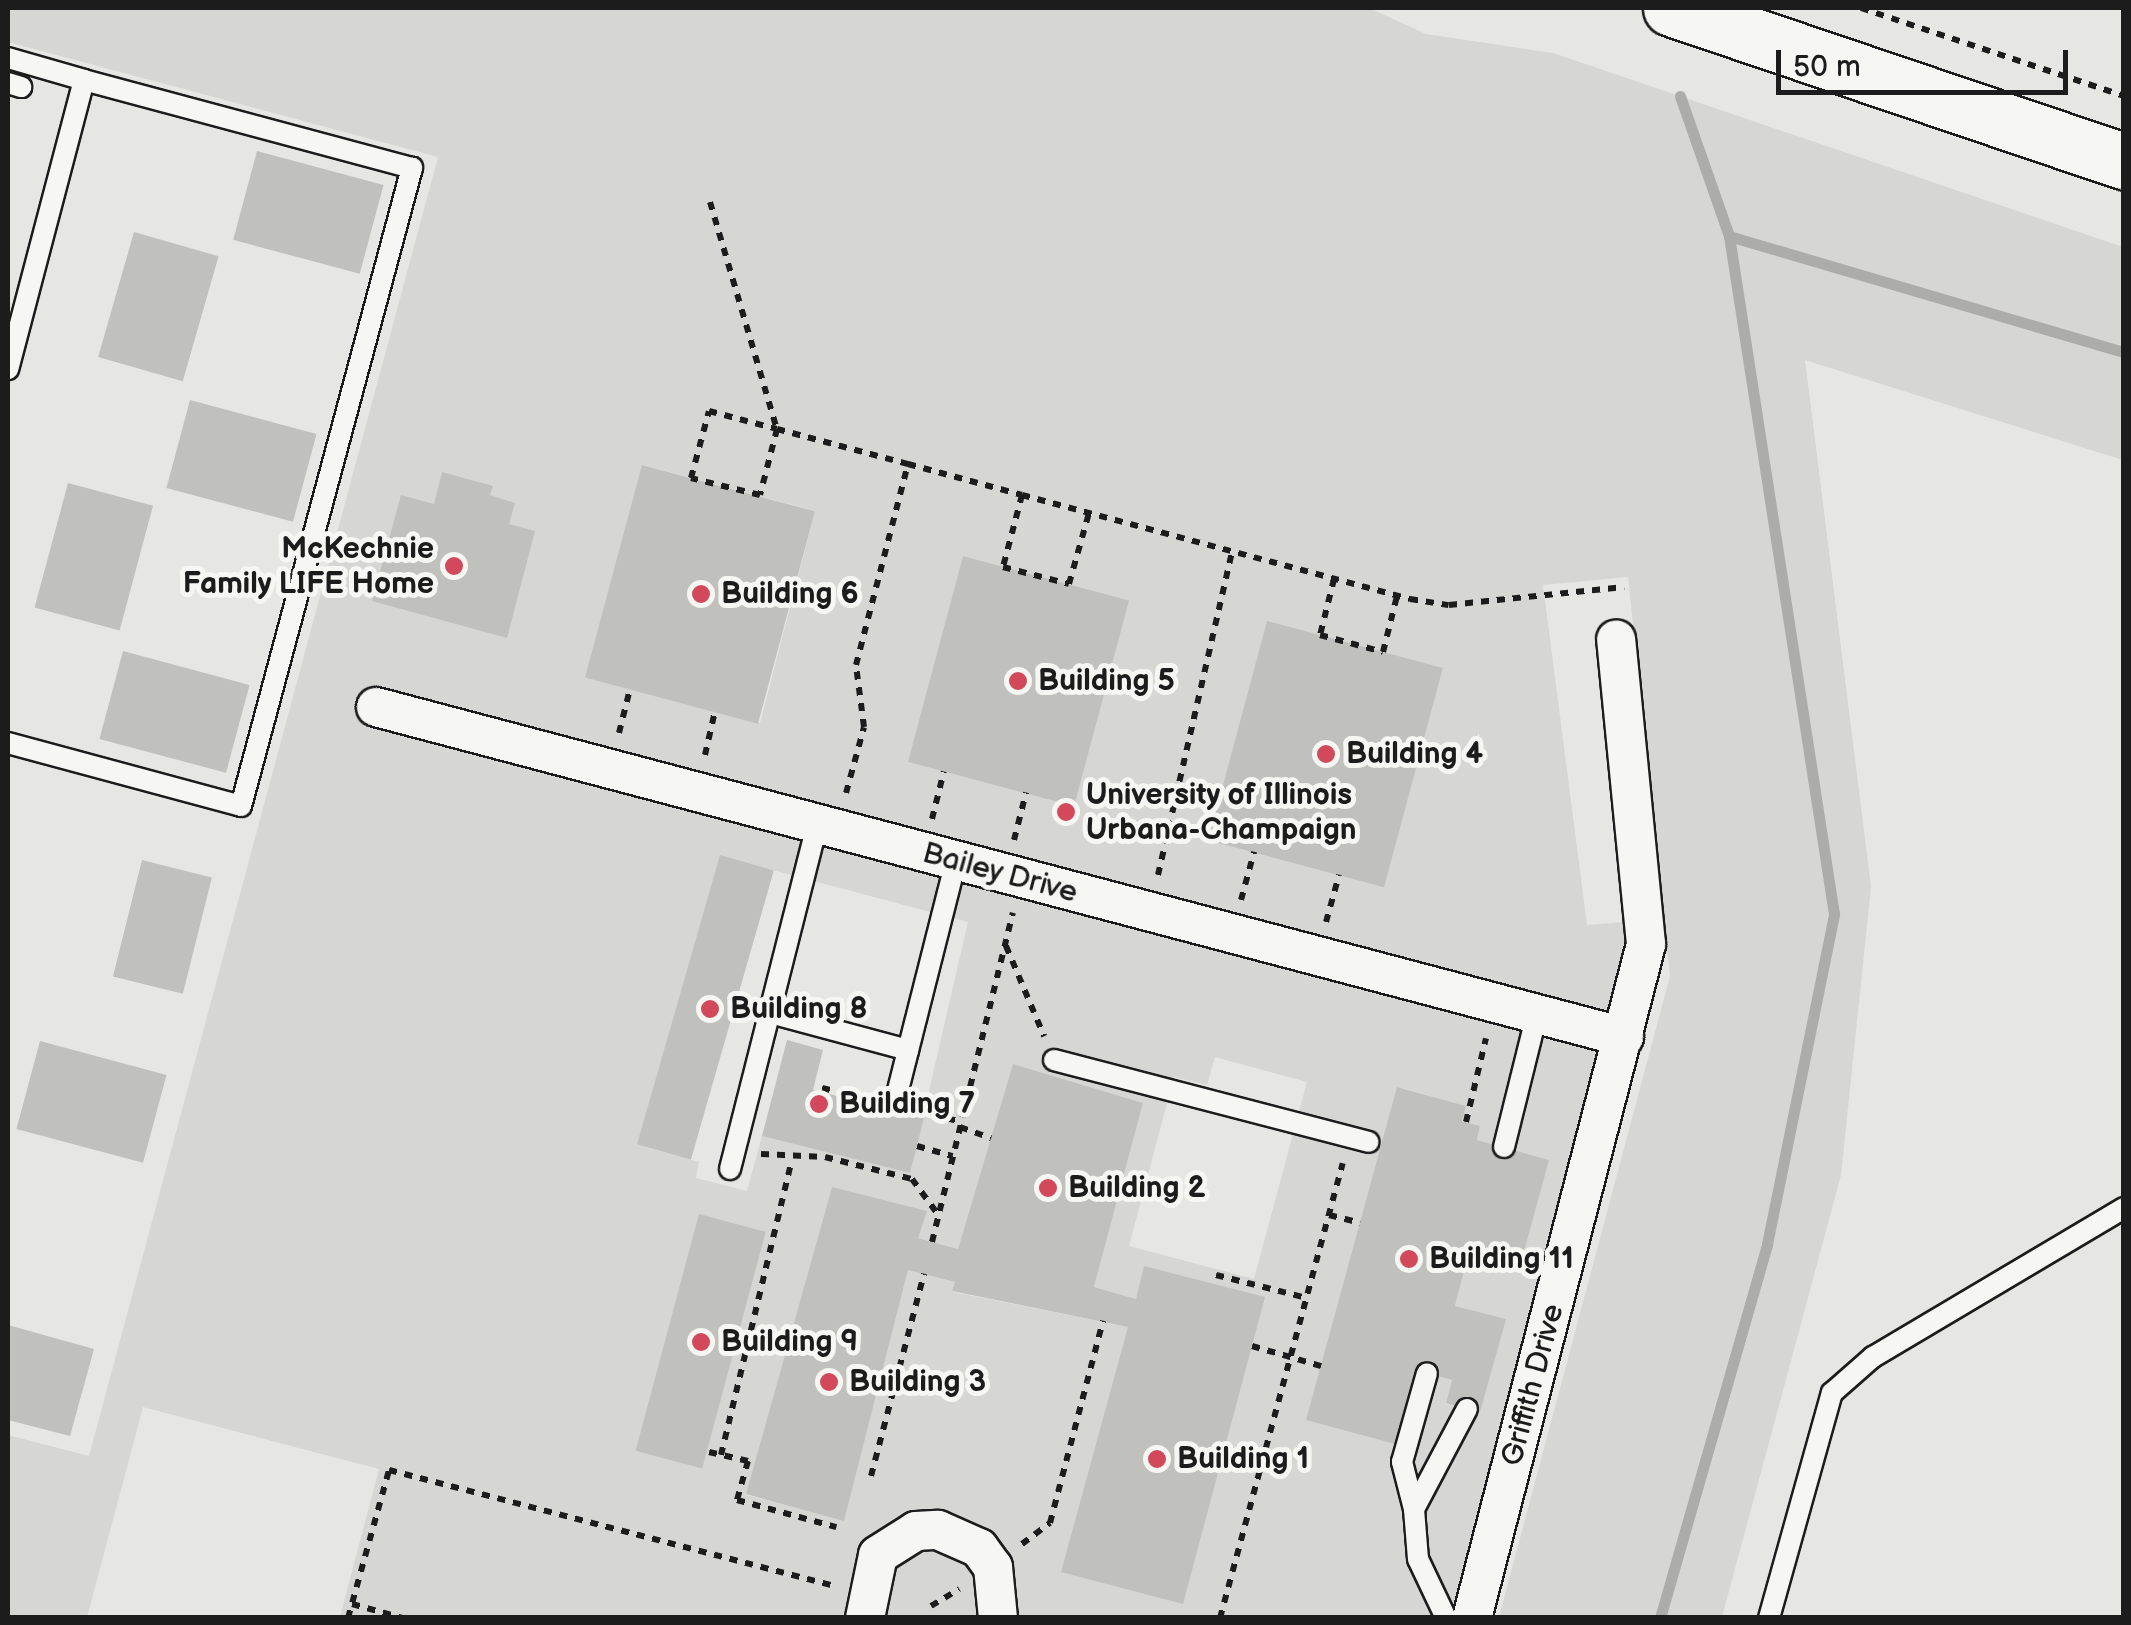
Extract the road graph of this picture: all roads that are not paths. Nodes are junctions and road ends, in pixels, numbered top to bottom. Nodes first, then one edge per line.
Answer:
1 (1671, 8) edge
2 (8, 58) edge
3 (84, 80) junction
4 (2124, 161) edge
5 (8, 369) edge
6 (1616, 639) dead end
7 (376, 707) dead end
8 (8, 743) edge
9 (830, 816) junction
10 (956, 862) junction
11 (770, 1012) junction
12 (1537, 1014) junction
13 (1624, 1037) junction
14 (908, 1050) junction
15 (1054, 1060) road end
16 (898, 1090) dead end
17 (1369, 1142) dead end
18 (1504, 1148) dead end
19 (733, 1159) road end
20 (2124, 1208) edge
21 (1427, 1373) dead end
22 (1467, 1408) dead end
23 (1414, 1509) junction
24 (865, 1618) edge
25 (998, 1618) edge
26 (1446, 1618) edge
27 (1472, 1618) edge
28 (1769, 1618) edge

1 - 4 main road
2 - 3 lane
3 - 5 lane
3 - 8 lane
6 - 13 street, Griffith Drive
7 - 9 street, Bailey Drive
9 - 10 street, Bailey Drive
9 - 11 lane
10 - 12 street, Bailey Drive
10 - 14 lane
11 - 14 lane
11 - 19 lane
12 - 13 street, Bailey Drive
12 - 18 lane
13 - 27 street, Griffith Drive
14 - 16 lane
15 - 17 lane
20 - 28 lane
21 - 23 lane
22 - 23 lane
23 - 26 lane
24 - 25 street

